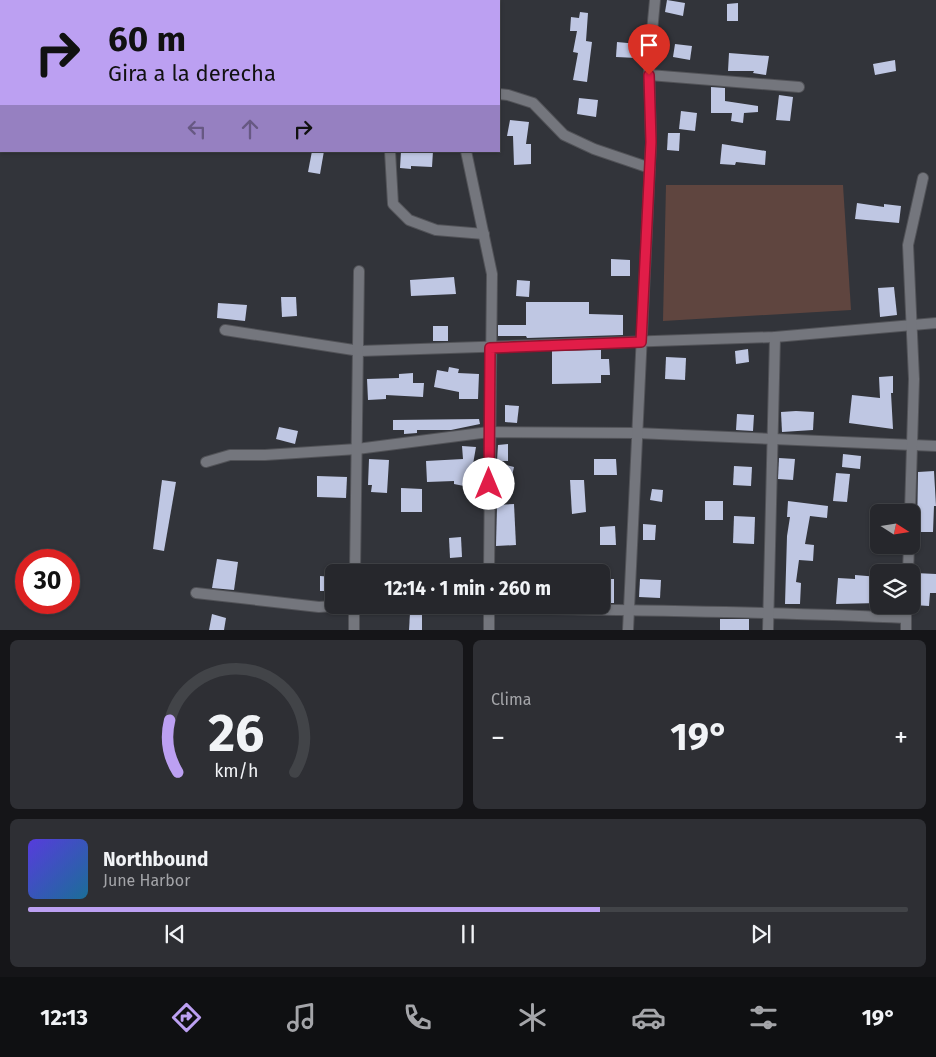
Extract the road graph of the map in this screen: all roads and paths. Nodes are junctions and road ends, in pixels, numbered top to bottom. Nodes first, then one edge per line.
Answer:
1 (655, 0) edge
2 (649, 75) junction
3 (799, 87) dead end
4 (500, 94) edge
5 (390, 152) edge
6 (466, 152) edge
7 (650, 168) junction
8 (923, 178) dead end
9 (484, 234) junction
10 (359, 270) dead end
11 (936, 323) edge
12 (912, 325) junction
13 (225, 330) dead end
14 (775, 337) junction
15 (641, 342) junction
16 (490, 348) junction
17 (360, 351) junction
18 (489, 432) junction
19 (636, 433) junction
20 (772, 440) junction
21 (913, 446) junction
22 (936, 446) edge
23 (357, 450) junction
24 (206, 462) dead end
25 (910, 504) edge
26 (355, 564) edge
27 (489, 564) edge
28 (196, 594) dead end
29 (325, 607) edge
30 (610, 609) edge
31 (629, 609) junction
32 (768, 611) junction
33 (354, 614) edge
34 (489, 614) edge
35 (906, 614) edge
36 (906, 618) junction
37 (354, 630) edge
38 (489, 630) edge
39 (628, 630) edge
40 (768, 630) edge
41 (906, 630) edge

1 - 2 street
2 - 3 street
2 - 7 street
4 - 7 street
5 - 9 street
6 - 9 street
7 - 15 street
8 - 12 street
9 - 16 street
10 - 17 street
11 - 12 street
12 - 14 street
12 - 21 street
13 - 17 street
14 - 15 street
14 - 20 street
15 - 16 street
15 - 19 street
16 - 17 street
16 - 18 street
17 - 23 street
18 - 19 street
18 - 23 street
18 - 27 street
19 - 20 street
19 - 31 street
20 - 21 street
20 - 32 street
21 - 22 street
21 - 25 street
23 - 24 street
23 - 26 street
28 - 29 street
30 - 31 street
31 - 32 street
31 - 39 street
32 - 36 street
32 - 40 street
33 - 37 street
34 - 38 street
35 - 36 street
36 - 41 street

